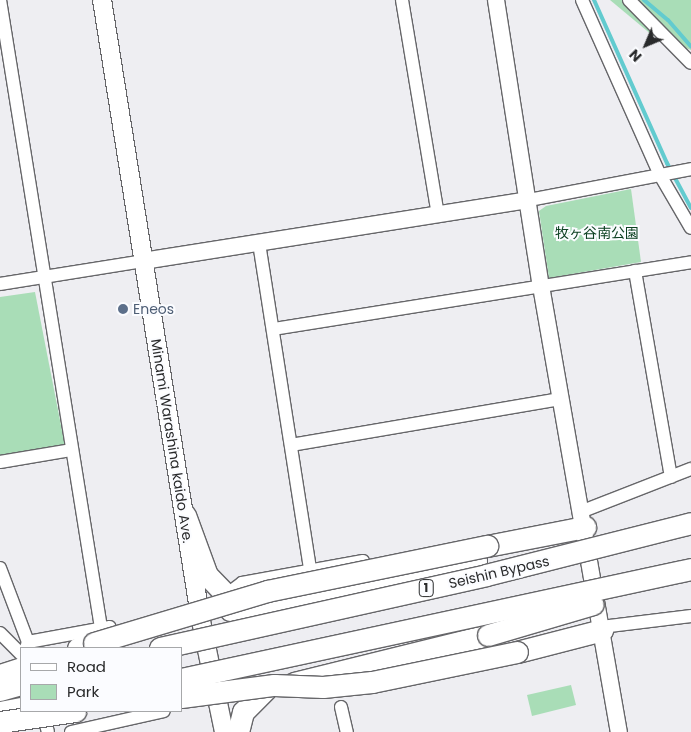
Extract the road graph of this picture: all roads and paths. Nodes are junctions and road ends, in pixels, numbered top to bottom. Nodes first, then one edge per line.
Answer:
1 (0, 0) edge
2 (102, 0) edge
3 (402, 0) edge
4 (496, 0) edge
5 (582, 0) edge
6 (629, 0) edge
7 (5, 63) edge
8 (691, 63) edge
9 (691, 169) edge
10 (660, 175) junction
11 (529, 200) junction
12 (438, 215) junction
13 (691, 228) edge
14 (259, 243) junction
15 (143, 261) junction
16 (691, 262) edge
17 (636, 271) junction
18 (44, 277) junction
19 (0, 284) edge
20 (541, 286) junction
21 (274, 329) junction
22 (560, 399) junction
23 (291, 445) junction
24 (72, 450) junction
25 (0, 462) edge
26 (691, 469) edge
27 (671, 478) junction
28 (185, 515) junction
29 (584, 519) junction
30 (691, 522) edge
31 (523, 538) junction
32 (481, 554) junction
33 (0, 568) edge
34 (310, 570) junction
35 (691, 571) edge
36 (226, 595) junction
37 (256, 605) junction
38 (200, 616) junction
39 (691, 616) edge
40 (101, 628) junction
41 (601, 629) junction
42 (0, 634) edge
43 (27, 645) edge
44 (81, 647) edge
45 (164, 647) edge
46 (20, 653) edge
47 (20, 668) edge
48 (0, 675) edge
49 (182, 679) edge
50 (20, 684) edge
51 (266, 689) junction
52 (0, 690) edge
53 (182, 698) edge
54 (216, 700) junction
55 (182, 707) edge
56 (341, 707) dead end
57 (20, 708) edge
58 (0, 712) edge
59 (68, 712) edge
60 (160, 712) edge
61 (0, 722) edge
62 (71, 732) edge
63 (224, 732) edge
64 (238, 732) edge
65 (347, 732) edge
66 (619, 732) edge

1 - 7 street
2 - 15 main road, Minami Warashina kaido Ave.
3 - 12 street
4 - 11 street
5 - 10 street
6 - 8 street
7 - 18 street
9 - 10 street
10 - 11 street
10 - 13 street
11 - 12 street
11 - 20 street
12 - 14 street
14 - 15 street
14 - 21 street
15 - 18 street
15 - 28 main road, Minami Warashina kaido Ave.
16 - 17 street
17 - 20 street
17 - 27 street
18 - 19 street
18 - 24 street
20 - 21 street
20 - 22 street
21 - 23 street
22 - 23 street
22 - 29 street
23 - 34 street
24 - 25 street
24 - 40 street
26 - 27 street
27 - 29 street
28 - 36 highway, 1
28 - 38 main road, Minami Warashina kaido Ave.
29 - 31 highway, 1
29 - 41 street
30 - 32 highway, 1, bridge
30 - 45 highway, Seishin Bypass / 1, bridge
31 - 32 highway, 1
31 - 34 street
32 - 37 highway, 1
32 - 44 highway, 1, bridge
33 - 43 street
34 - 36 street
35 - 49 highway, bridge
35 - 51 highway, bridge
36 - 37 highway, 1
37 - 38 highway, 1
38 - 40 street
38 - 54 main road, Minami Warashina kaido Ave.
39 - 41 street
40 - 43 street
41 - 53 highway, bridge
41 - 66 street
42 - 46 street
47 - 48 highway
50 - 52 highway
51 - 54 highway
51 - 64 highway
54 - 55 street
54 - 63 main road, Minami Warashina kaido Ave.
56 - 65 street
57 - 58 highway
59 - 61 highway, bridge
60 - 62 street

